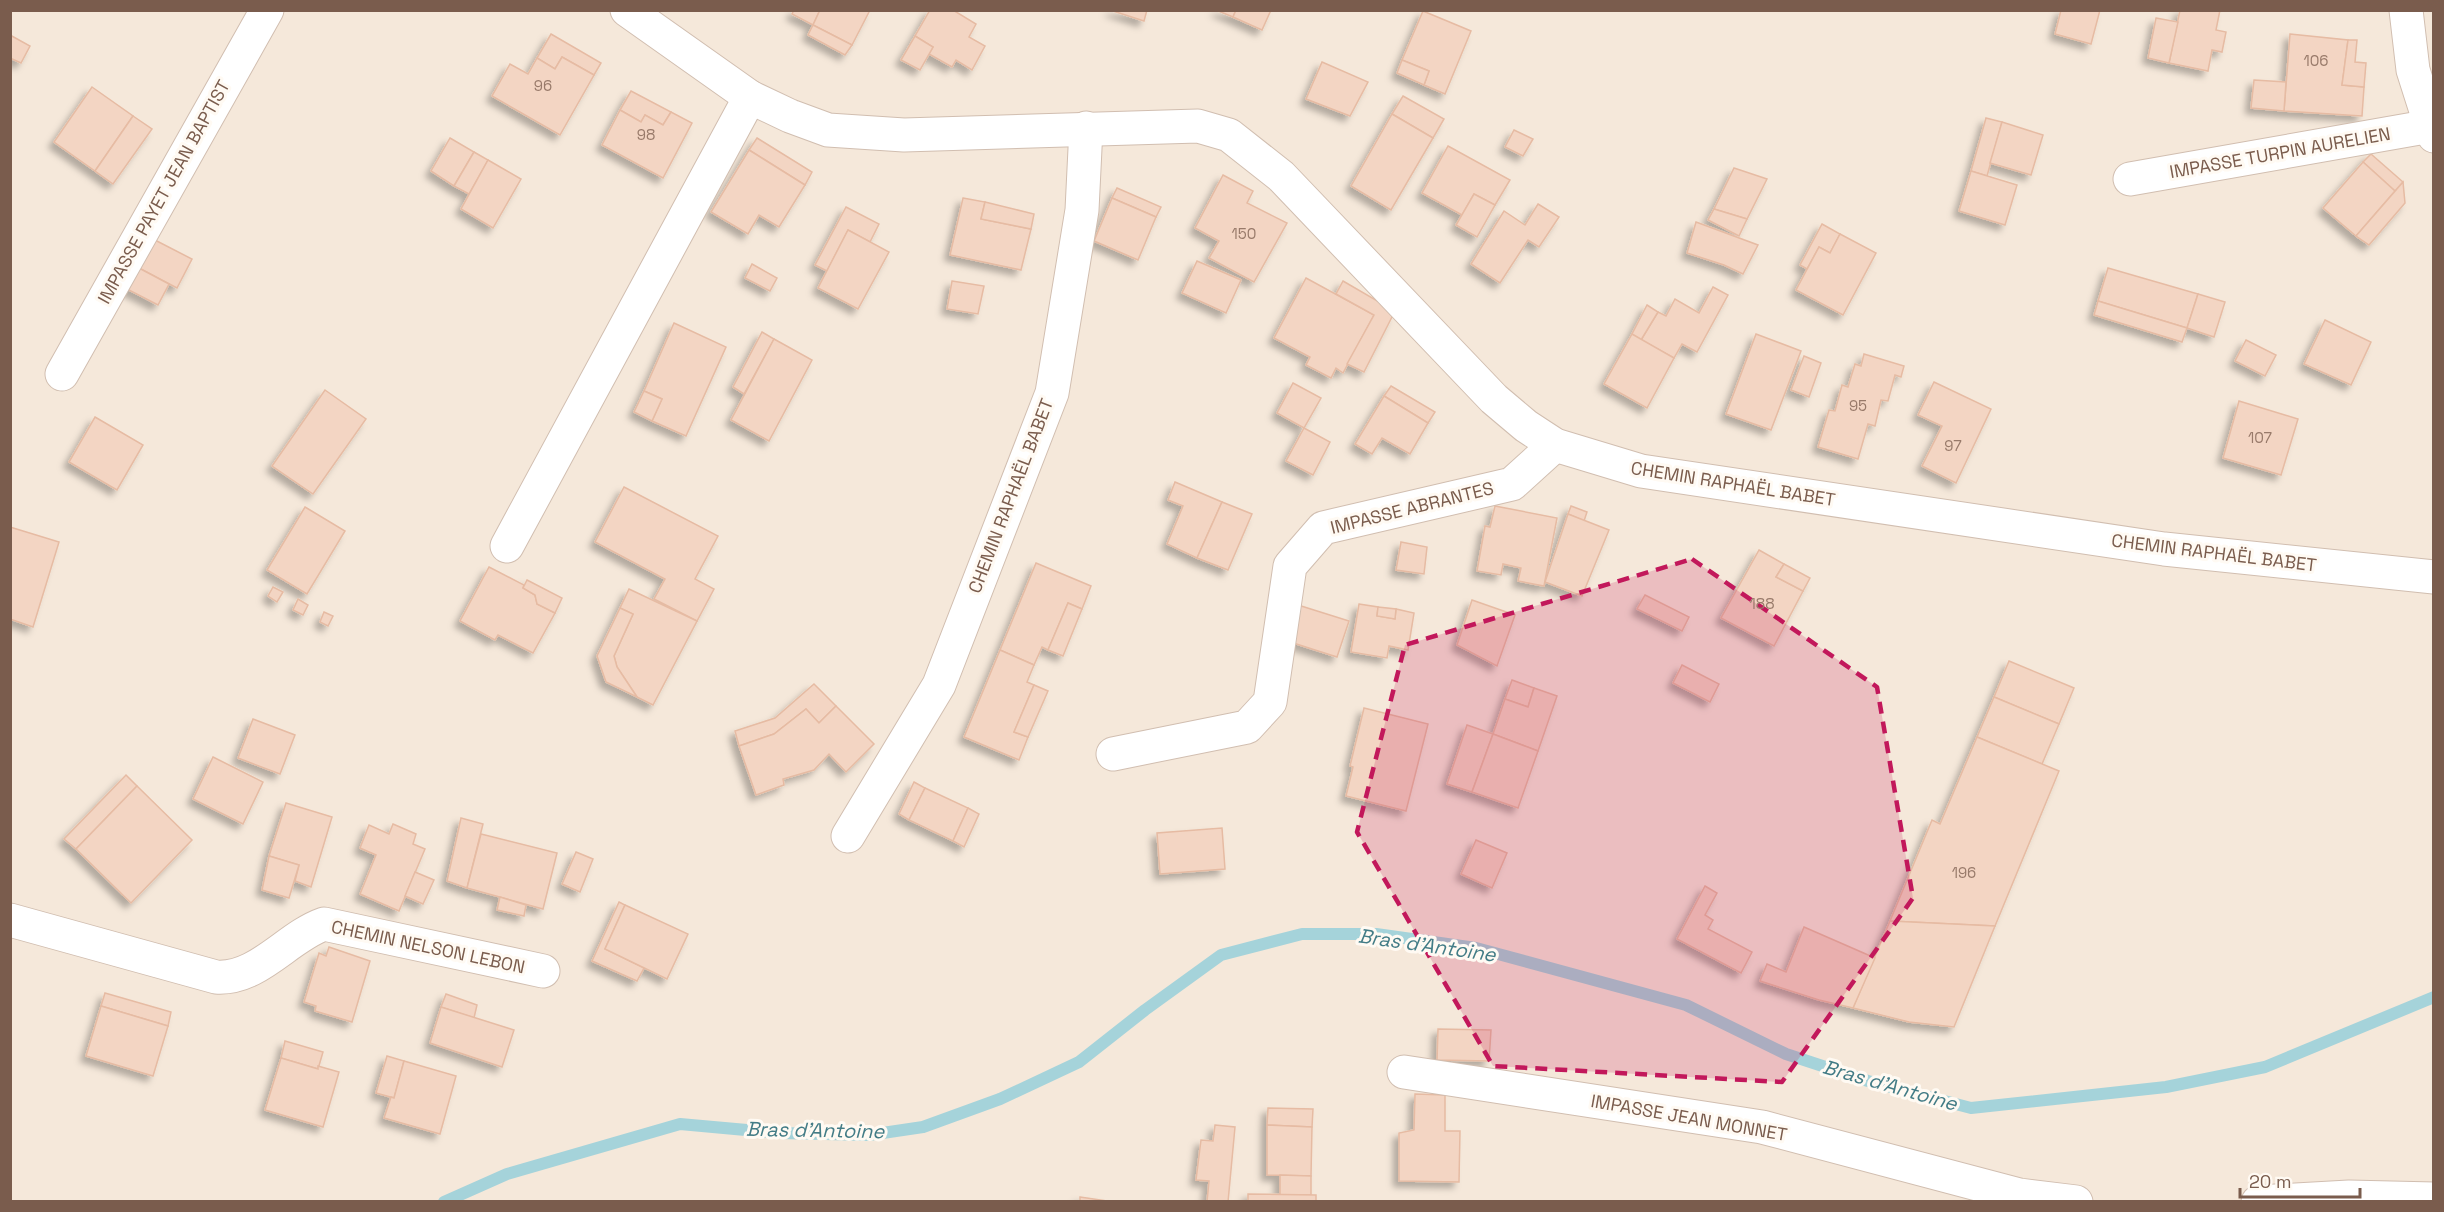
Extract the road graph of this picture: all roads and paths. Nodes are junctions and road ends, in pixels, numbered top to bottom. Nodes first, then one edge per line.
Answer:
1 (267, 10) edge
2 (627, 10) edge
3 (2406, 10) edge
4 (750, 97) junction
5 (1086, 128) junction
6 (2432, 131) edge
7 (2130, 179) dead end
8 (62, 374) dead end
9 (1555, 445) junction
10 (507, 546) dead end
11 (2433, 577) edge
12 (1113, 754) dead end
13 (848, 836) dead end
14 (10, 920) edge
15 (543, 971) dead end
16 (1404, 1072) dead end
17 (2433, 1199) edge
18 (2076, 1202) edge
19 (2258, 1202) edge

1 - 8 street, IMPASSE PAYET JEAN BAPTIST
2 - 4 street, CHEMIN RAPHAËL BABET
3 - 6 street
4 - 5 street, CHEMIN RAPHAËL BABET
4 - 10 street
5 - 9 street, CHEMIN RAPHAËL BABET
5 - 13 street, CHEMIN RAPHAËL BABET
6 - 7 street, IMPASSE TURPIN AURELIEN
9 - 11 street, CHEMIN RAPHAËL BABET
9 - 12 street, IMPASSE ABRANTES
14 - 15 street, CHEMIN NELSON LEBON
16 - 18 street, IMPASSE JEAN MONNET
17 - 19 street

